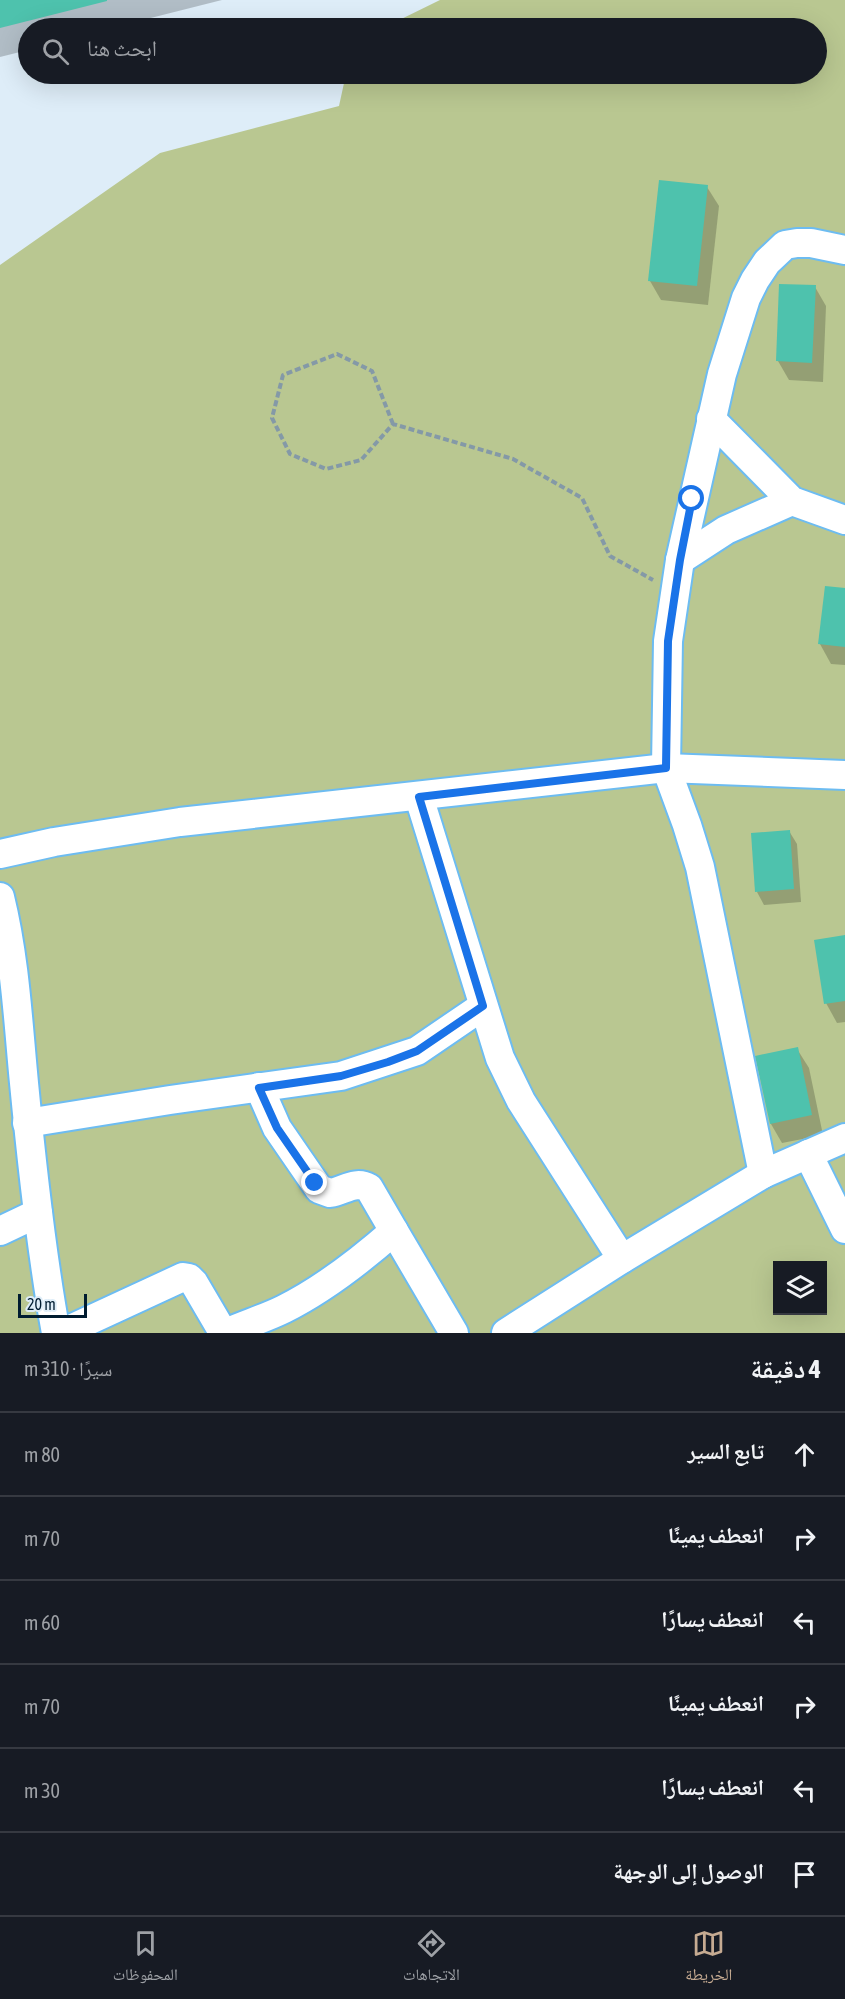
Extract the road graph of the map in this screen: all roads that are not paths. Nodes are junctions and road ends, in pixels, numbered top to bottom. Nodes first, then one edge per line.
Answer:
1 (845, 250) edge
2 (711, 419) junction
3 (792, 501) junction
4 (845, 520) edge
5 (680, 560) junction
6 (666, 768) junction
7 (845, 775) edge
8 (419, 797) junction
9 (0, 854) edge
10 (0, 897) edge
11 (483, 1006) junction
12 (259, 1088) junction
13 (27, 1122) junction
14 (845, 1138) edge
15 (808, 1154) junction
16 (763, 1174) junction
17 (38, 1213) junction
18 (845, 1229) edge
19 (394, 1231) junction
20 (0, 1232) edge
21 (622, 1259) junction
22 (56, 1333) edge
23 (62, 1333) edge
24 (454, 1333) edge
25 (506, 1333) edge

1 - 2 street
2 - 3 street
2 - 5 street
3 - 4 street
3 - 5 street
5 - 6 street
6 - 7 street
6 - 8 street
6 - 16 street
8 - 9 street
8 - 11 street
10 - 13 street
11 - 12 street
11 - 21 street
12 - 13 street
12 - 19 street
13 - 17 street
14 - 15 street
15 - 16 street
15 - 18 street
16 - 21 street
17 - 20 street
17 - 22 street
19 - 23 street
19 - 24 street
21 - 25 street

